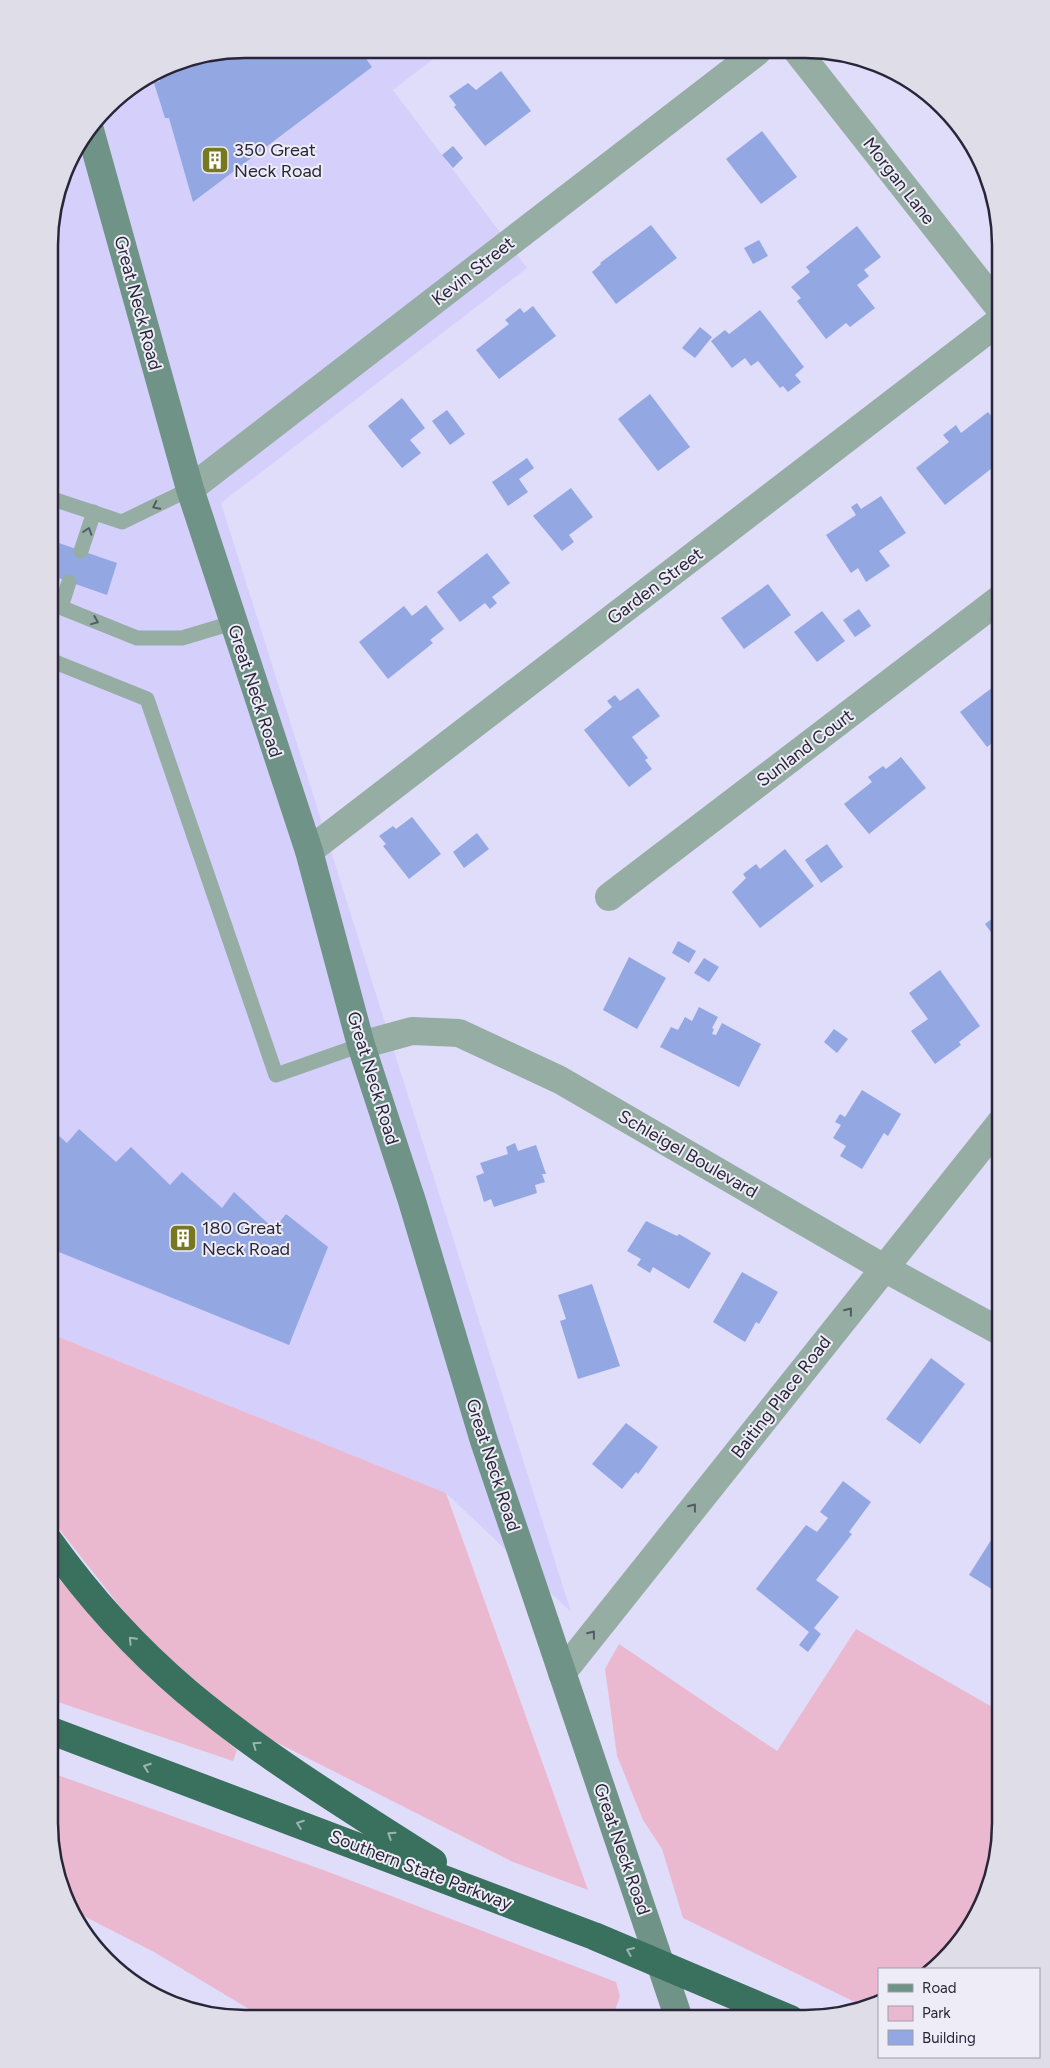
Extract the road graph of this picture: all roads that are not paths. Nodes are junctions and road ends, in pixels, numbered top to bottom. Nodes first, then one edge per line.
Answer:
1 (749, 58) edge
2 (803, 58) edge
3 (92, 137) edge
4 (992, 299) edge
5 (992, 327) edge
6 (190, 490) junction
7 (58, 501) edge
8 (94, 512) junction
9 (81, 551) dead end
10 (70, 582) dead end
11 (58, 600) edge
12 (992, 605) edge
13 (58, 606) edge
14 (232, 623) junction
15 (58, 663) edge
16 (309, 852) junction
17 (609, 897) dead end
18 (361, 1045) junction
19 (992, 1133) edge
20 (884, 1268) junction
21 (992, 1327) edge
22 (58, 1553) edge
23 (562, 1673) junction
24 (58, 1733) edge
25 (476, 1890) junction
26 (676, 2010) edge
27 (769, 2010) edge

1 - 6 street, Kevin Street
2 - 4 street, Morgan Lane
3 - 6 main road, Great Neck Road
5 - 16 street, Garden Street
6 -> 8 lane
6 - 14 main road, Great Neck Road
7 - 8 lane
9 -> 8 lane
10 - 11 lane
12 - 17 street, Sunland Court
13 -> 14 lane
14 - 16 main road, Great Neck Road
15 - 18 lane
16 - 18 main road, Great Neck Road
18 - 20 street, Schleigel Boulevard
18 - 23 main road, Great Neck Road
19 - 20 street, Baiting Place Road
20 - 21 street, Schleigel Boulevard
23 -> 20 street, Baiting Place Road
25 -> 22 highway
23 - 26 main road, Great Neck Road
25 -> 24 highway, Southern State Parkway
27 -> 25 highway, Southern State Parkway

